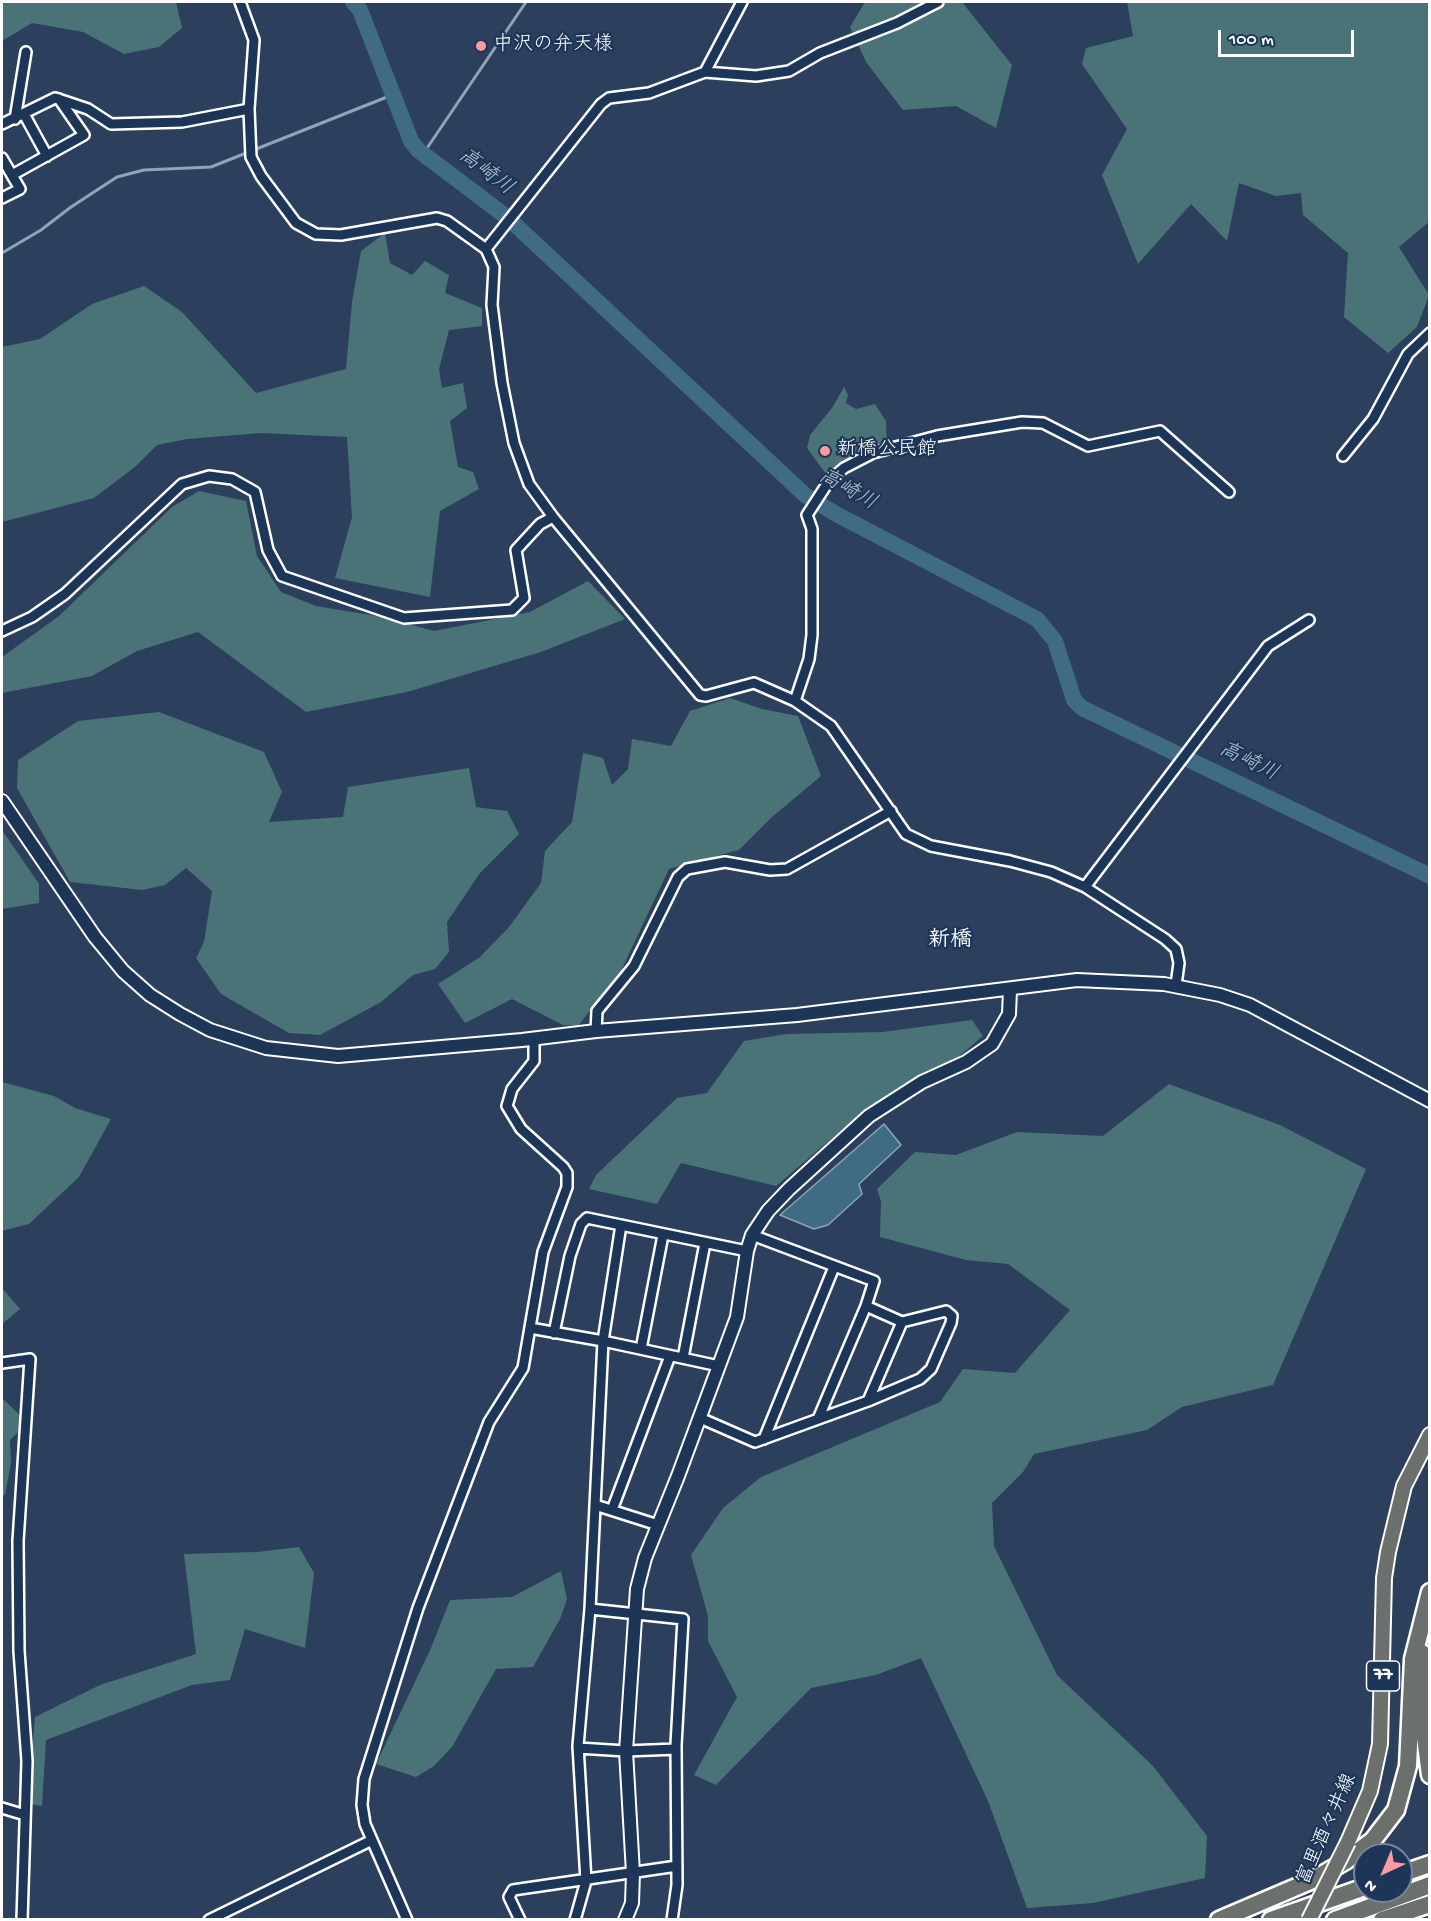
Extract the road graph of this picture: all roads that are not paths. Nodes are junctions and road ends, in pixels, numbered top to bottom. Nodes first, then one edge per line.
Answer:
1 (240, 2) edge
2 (742, 2) edge
3 (938, 2) edge
4 (26, 52) dead end
5 (705, 72) junction
6 (59, 99) junction
7 (249, 109) junction
8 (19, 116) junction
9 (2, 124) edge
10 (47, 156) junction
11 (2, 158) edge
12 (12, 175) junction
13 (2, 198) edge
14 (486, 249) junction
15 (1430, 333) edge
16 (1343, 456) dead end
17 (1229, 492) dead end
18 (553, 517) junction
19 (1309, 620) dead end
20 (2, 632) edge
21 (795, 701) junction
22 (2, 801) edge
23 (891, 811) junction
24 (1085, 887) junction
25 (1176, 985) junction
26 (1010, 990) junction
27 (596, 1031) junction
28 (534, 1039) junction
29 (1430, 1101) edge
30 (621, 1225) junction
31 (663, 1235) junction
32 (752, 1235) junction
33 (705, 1243) junction
34 (747, 1251) junction
35 (834, 1267) junction
36 (866, 1306) junction
37 (902, 1322) junction
38 (530, 1328) junction
39 (554, 1333) junction
40 (603, 1341) junction
41 (641, 1349) junction
42 (670, 1356) junction
43 (683, 1358) junction
44 (2, 1363) edge
45 (719, 1366) junction
46 (868, 1401) junction
47 (700, 1418) junction
48 (818, 1419) junction
49 (1430, 1435) edge
50 (764, 1439) junction
51 (1430, 1449) edge
52 (595, 1505) junction
53 (1399, 1506) junction
54 (612, 1510) junction
55 (657, 1525) junction
56 (1430, 1592) edge
57 (590, 1609) junction
58 (634, 1614) junction
59 (1420, 1634) junction
60 (578, 1748) junction
61 (676, 1749) junction
62 (626, 1751) junction
63 (1430, 1775) edge
64 (2, 1808) edge
65 (25, 1815) junction
66 (370, 1841) junction
67 (1430, 1864) edge
68 (677, 1866) junction
69 (1413, 1870) edge
70 (633, 1873) junction
71 (586, 1881) junction
72 (1430, 1886) edge
73 (1353, 1891) edge
74 (1430, 1904) edge
75 (674, 1918) edge
76 (22, 1920) edge
77 (208, 1920) edge
78 (407, 1920) edge
79 (520, 1920) edge
80 (574, 1920) edge
81 (625, 1920) edge
82 (1219, 1920) edge
83 (1271, 1920) edge
84 (1309, 1920) edge
85 (1335, 1920) edge
86 (1382, 1920) edge

1 - 7 street
2 - 5 street
3 - 5 street
4 - 8 street
5 - 14 street
6 - 7 street
6 - 8 street
6 - 10 street
7 - 14 street
8 - 9 street
8 - 10 street
10 - 12 street
11 - 12 street
12 - 13 street
14 - 18 street
15 - 16 street
17 - 21 street
18 - 20 street
18 - 21 street
19 - 24 street
21 - 23 street
22 - 28 street
23 - 24 street
23 - 27 street
24 - 25 street
25 - 26 street
25 - 29 street
26 - 27 street
26 - 32 street
27 - 28 street
28 - 38 street
30 - 31 street
30 - 39 street
30 - 40 street
31 - 33 street
31 - 41 street
32 - 34 street
32 - 35 street
33 - 34 street
33 - 43 street
34 - 45 street
35 - 36 street
35 - 50 street
36 - 37 street
36 - 48 street
37 - 46 street
37 - 46 street
38 - 39 street
38 - 66 street
39 - 40 street
40 - 41 street
40 - 52 street
41 - 42 street
42 - 43 street
42 - 54 street
43 - 45 street
44 - 65 street
45 - 47 street
46 - 48 street
47 - 50 street
47 - 55 street
48 - 50 street
49 - 53 main road, 富里酒々井線 / 77
51 - 53 main road, 富里酒々井線 / 77
52 - 54 street
52 - 57 street
53 - 84 main road, 富里酒々井線 / 77, bridge
54 - 55 street
55 - 58 street
56 - 59 highway
57 - 58 street
57 - 60 street
58 - 61 street
58 - 62 street
59 - 63 highway
59 - 82 highway
60 - 62 street
60 - 71 street
61 - 62 street
61 - 68 street
62 - 70 street
64 - 65 street
65 - 76 street
66 - 77 street
66 - 78 street
67 - 69 highway
68 - 70 street
68 - 75 street
70 - 71 street
70 - 81 street
71 - 79 street
71 - 80 street
72 - 85 highway
73 - 83 highway
74 - 86 highway

